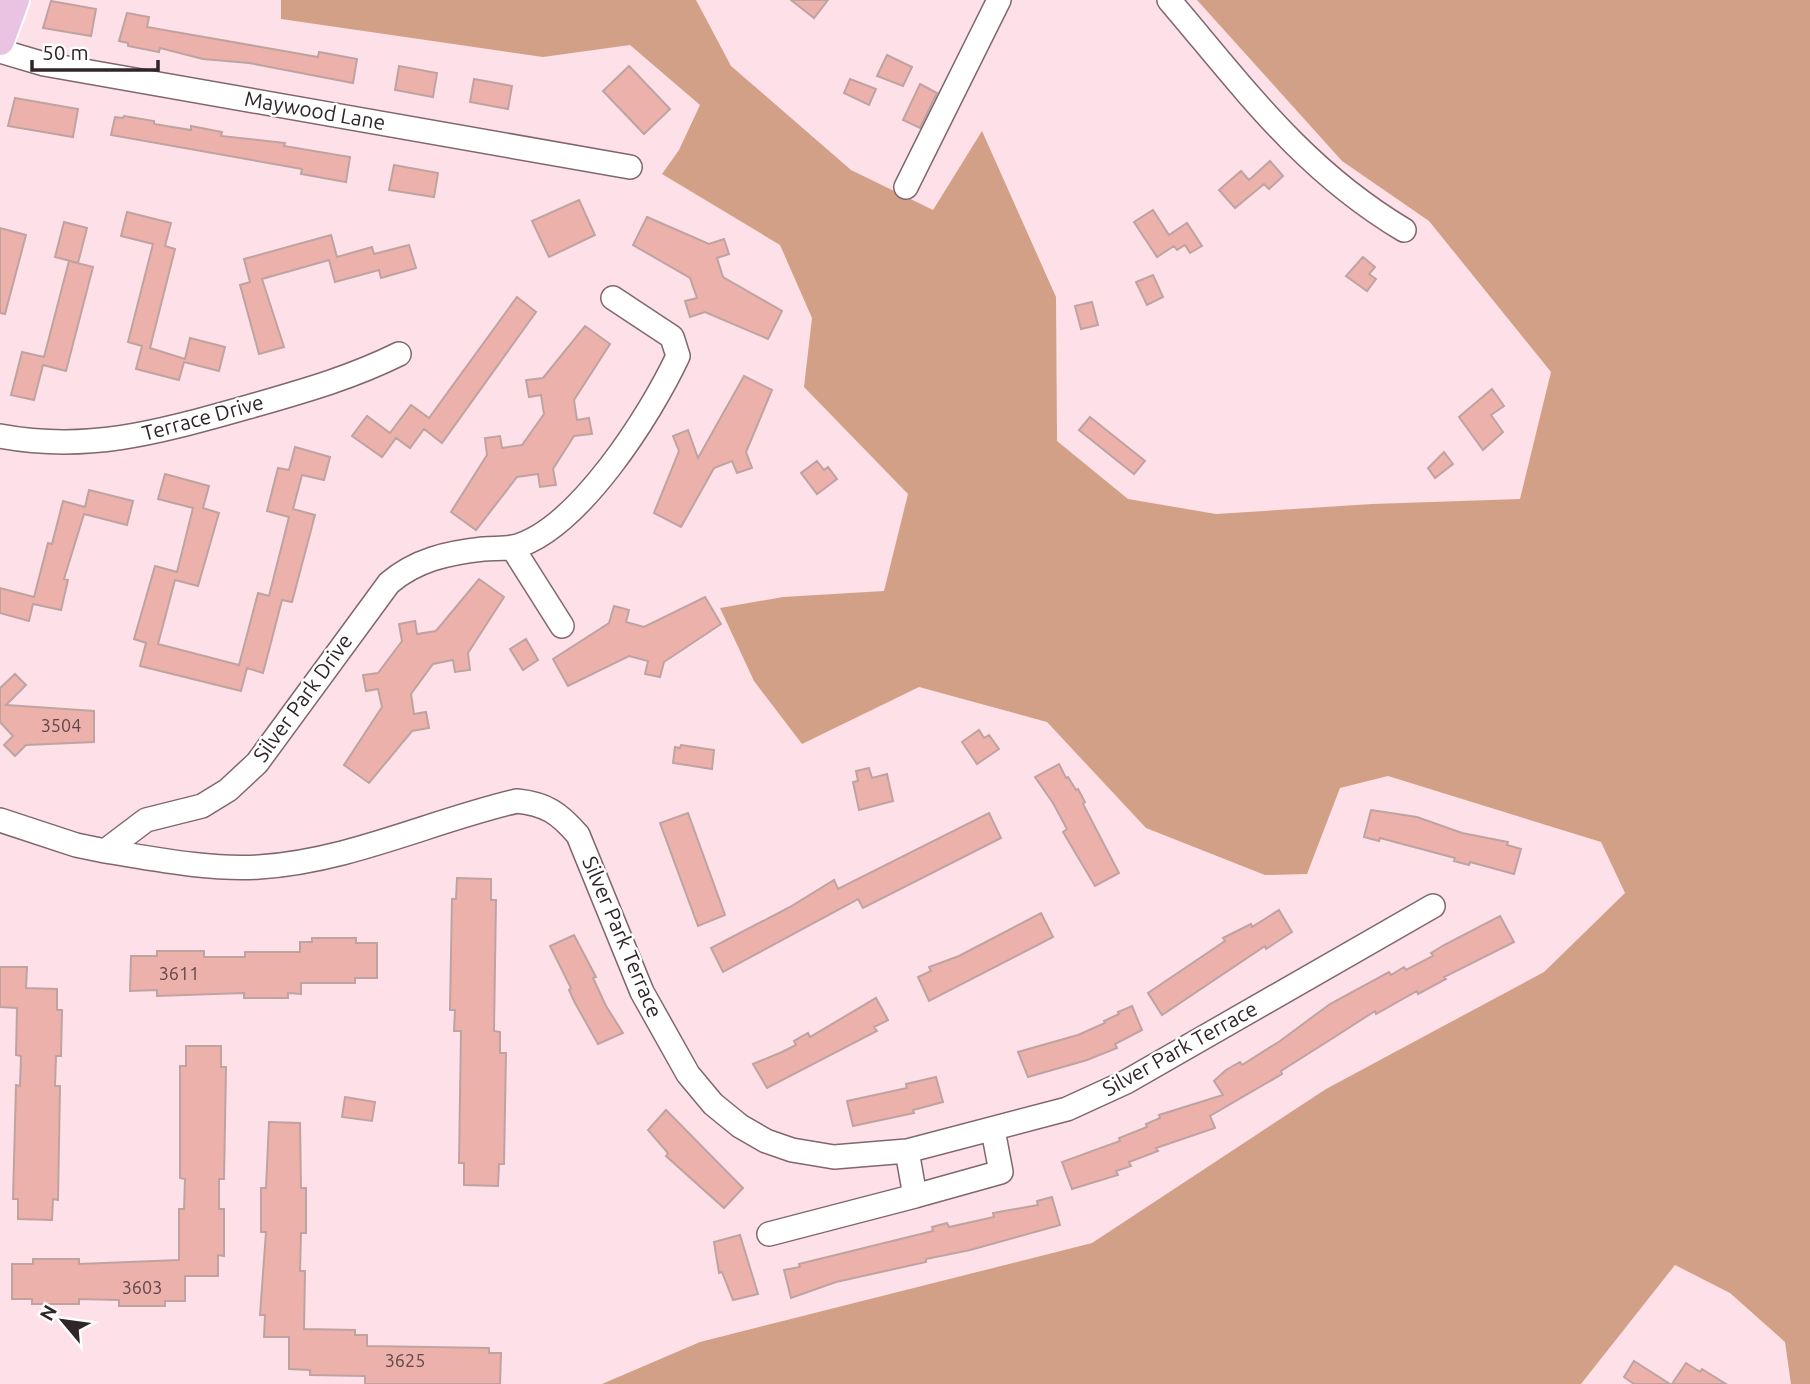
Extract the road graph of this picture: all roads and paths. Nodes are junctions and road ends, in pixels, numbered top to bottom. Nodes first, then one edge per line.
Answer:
1 (15, 0) edge
2 (999, 0) edge
3 (1169, 0) edge
4 (0, 41) edge
5 (0, 51) edge
6 (630, 167) dead end
7 (905, 187) dead end
8 (1404, 230) dead end
9 (613, 298) dead end
10 (399, 354) dead end
11 (0, 436) edge
12 (512, 547) junction
13 (562, 626) dead end
14 (0, 820) edge
15 (105, 850) junction
16 (1433, 906) dead end
17 (993, 1130) junction
18 (907, 1151) junction
19 (915, 1196) junction
20 (769, 1234) dead end

1 - 4 main road
2 - 7 street
3 - 8 street
5 - 6 street, Maywood Lane
9 - 12 street, Silver Park Drive
10 - 11 street, Terrace Drive
12 - 13 street
12 - 15 street, Silver Park Drive
14 - 15 street
15 - 18 street, Silver Park Terrace
16 - 17 street, Silver Park Terrace
17 - 18 street, Silver Park Terrace
17 - 19 street
18 - 19 street
19 - 20 street

